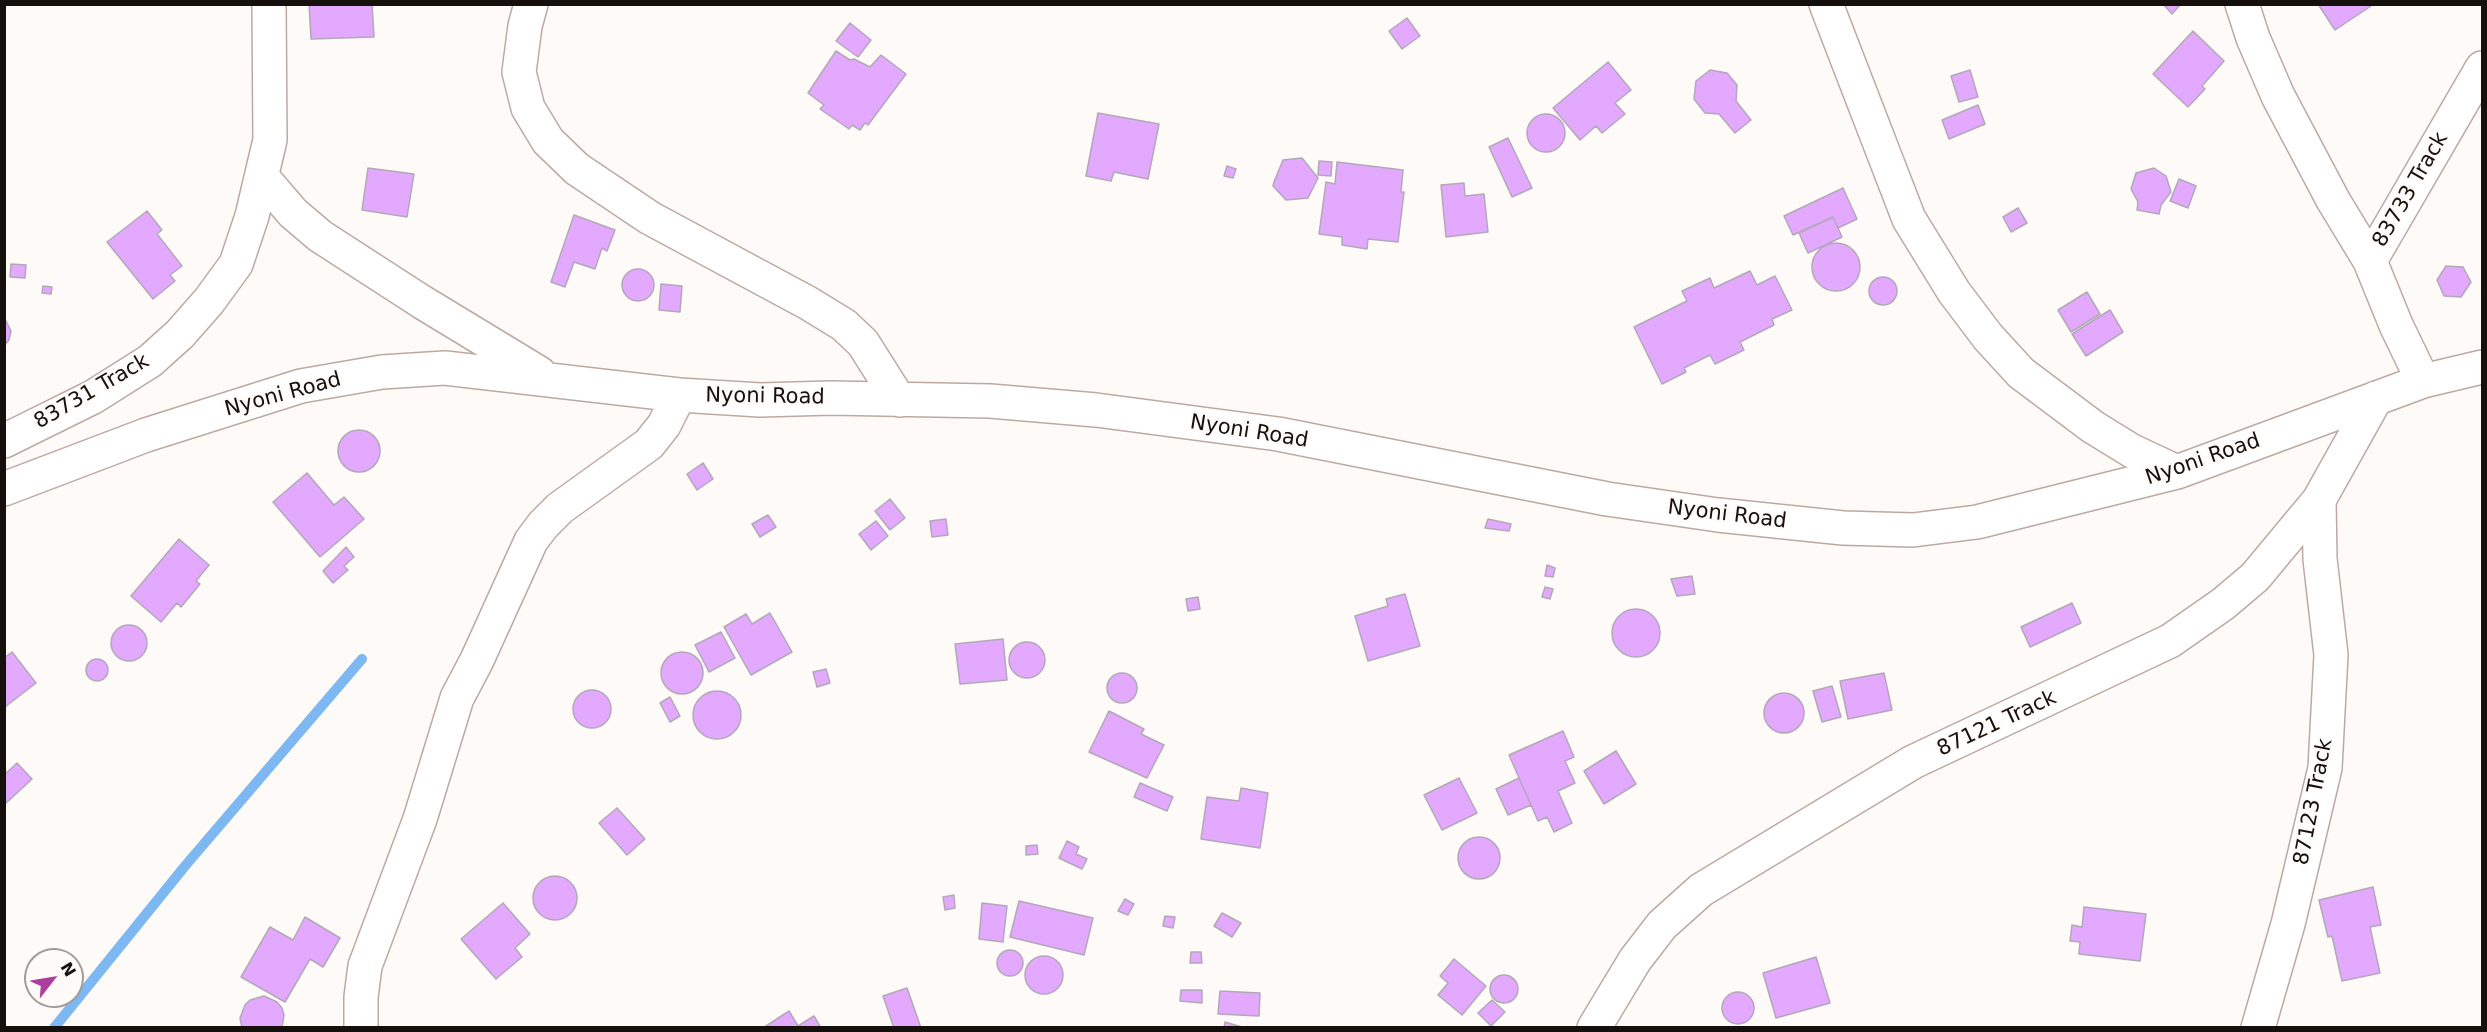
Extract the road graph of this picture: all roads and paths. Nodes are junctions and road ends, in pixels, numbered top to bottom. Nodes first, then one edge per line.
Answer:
1 (269, 4) edge
2 (531, 4) edge
3 (1826, 4) edge
4 (2242, 4) edge
5 (2482, 68) edge
6 (263, 178) junction
7 (2370, 261) junction
8 (2482, 367) edge
9 (548, 378) junction
10 (2423, 381) junction
11 (679, 395) junction
12 (2376, 398) junction
13 (899, 400) junction
14 (4, 441) edge
15 (2176, 472) junction
16 (4, 489) edge
17 (2319, 500) junction
18 (361, 1028) edge
19 (1594, 1028) edge
20 (2258, 1028) edge

1 - 6 street, 83731 Track
2 - 13 street
3 - 15 street
4 - 7 street
5 - 7 street, 83733 Track
6 - 9 street
6 - 14 street, 83731 Track
7 - 10 street, 83733 Track
8 - 10 street, Nyoni Road
9 - 11 street, Nyoni Road
9 - 16 street, Nyoni Road
10 - 12 street, Nyoni Road
11 - 13 street, Nyoni Road
11 - 18 street
12 - 15 street, Nyoni Road
12 - 17 street, 87121 Track
13 - 15 street, Nyoni Road
17 - 19 street, 87121 Track
17 - 20 street, 87123 Track

